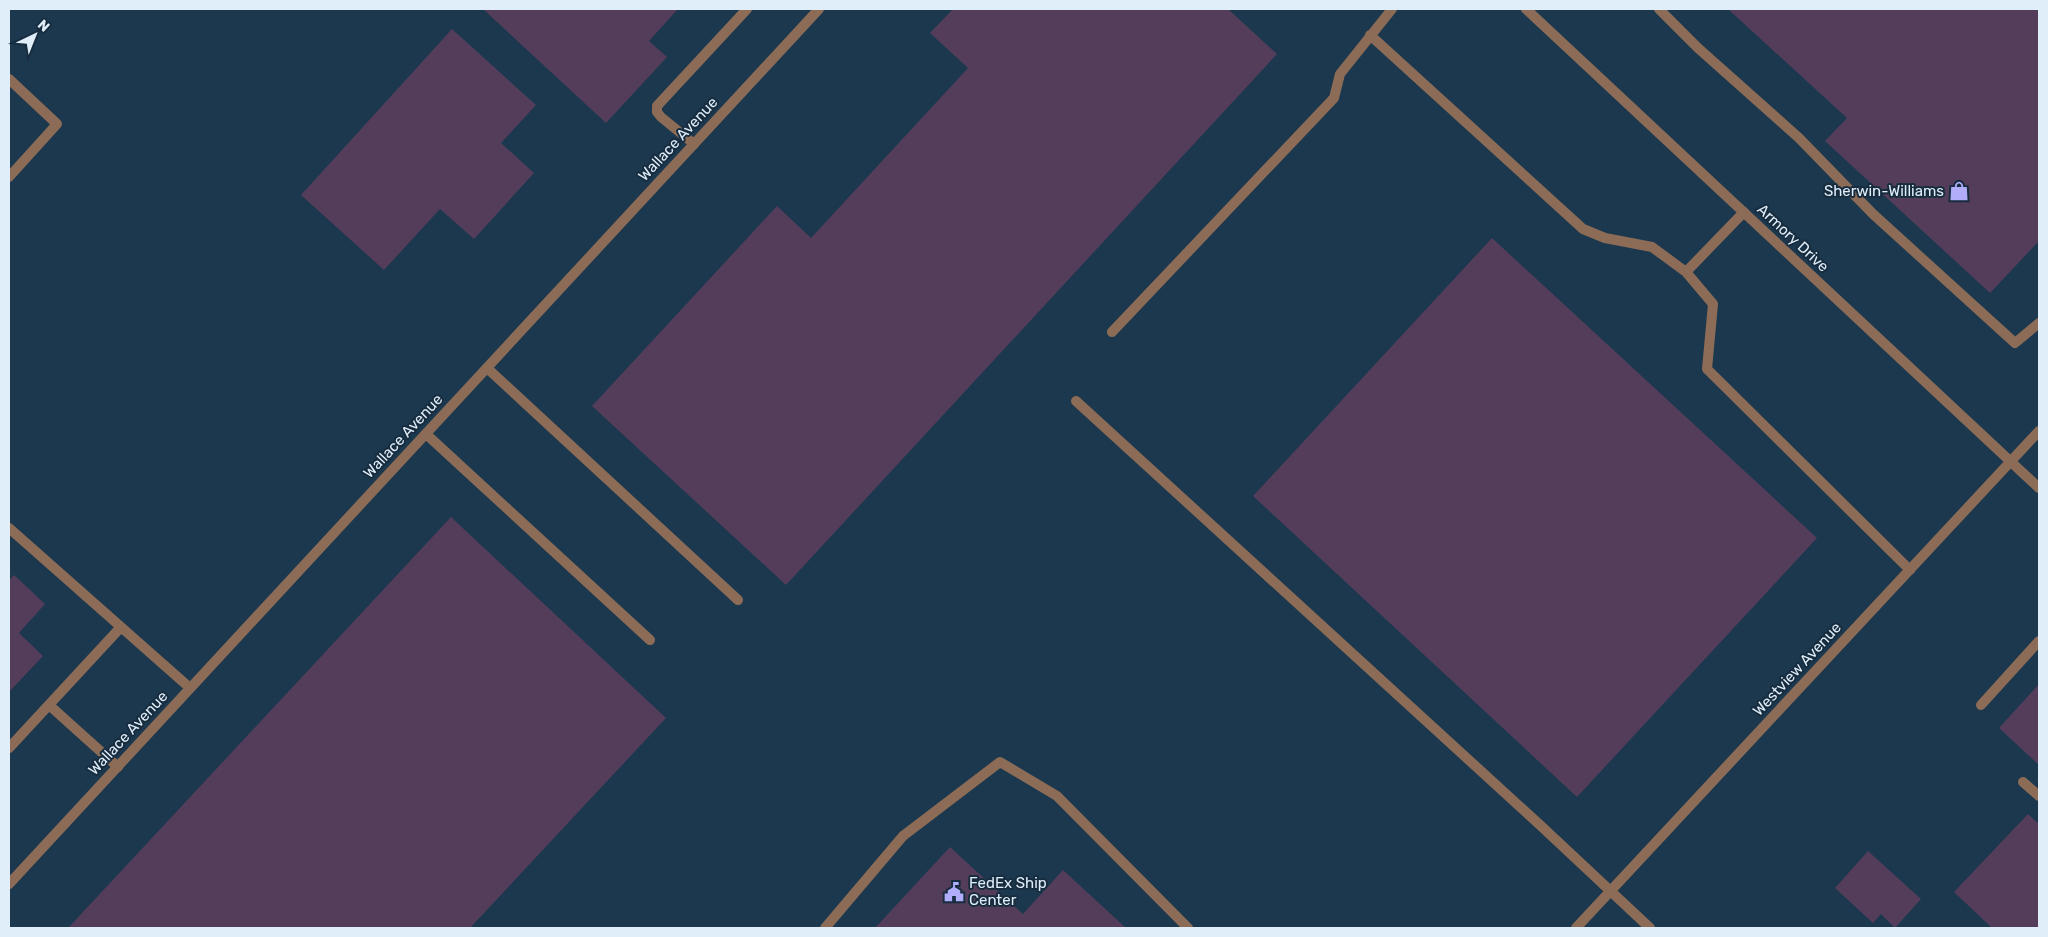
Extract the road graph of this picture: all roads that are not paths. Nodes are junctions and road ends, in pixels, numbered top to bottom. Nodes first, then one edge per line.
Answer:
1 (747, 9) edge
2 (819, 9) edge
3 (1392, 9) edge
4 (1526, 9) edge
5 (1659, 9) edge
6 (1370, 35) junction
7 (9, 79) edge
8 (694, 144) junction
9 (9, 177) edge
10 (1744, 212) junction
11 (1686, 272) junction
12 (2039, 323) edge
13 (1112, 332) dead end
14 (487, 368) junction
15 (1076, 401) dead end
16 (2039, 431) edge
17 (426, 434) junction
18 (2011, 462) junction
19 (2039, 488) edge
20 (9, 528) edge
21 (1910, 570) junction
22 (738, 600) dead end
23 (121, 627) junction
24 (650, 640) dead end
25 (2039, 641) edge
26 (190, 688) junction
27 (50, 705) junction
28 (1981, 706) dead end
29 (9, 748) edge
30 (118, 767) junction
31 (2023, 782) dead end
32 (2039, 796) edge
33 (9, 884) edge
34 (1610, 892) junction
35 (825, 928) edge
36 (1188, 928) edge
37 (1576, 928) edge
38 (1650, 928) edge

1 - 8 street
2 - 8 street, Wallace Avenue
3 - 6 street
4 - 10 street, Armory Drive
5 - 12 street
6 - 11 street
6 - 13 street
7 - 9 street
8 - 14 street, Wallace Avenue
10 - 11 street
10 - 18 street, Armory Drive
11 - 21 street
14 - 17 street, Wallace Avenue
14 - 22 street
15 - 34 street
16 - 18 street, Westview Avenue
17 - 24 street
17 - 26 street, Wallace Avenue
18 - 19 street, Armory Drive
18 - 21 street, Westview Avenue
20 - 23 street
21 - 34 street, Westview Avenue
23 - 26 street
23 - 27 street
25 - 28 street
26 - 30 street, Wallace Avenue
27 - 29 street
27 - 30 street
30 - 33 street, Wallace Avenue
31 - 32 street
34 - 37 street, Westview Avenue
34 - 38 street
35 - 36 street

